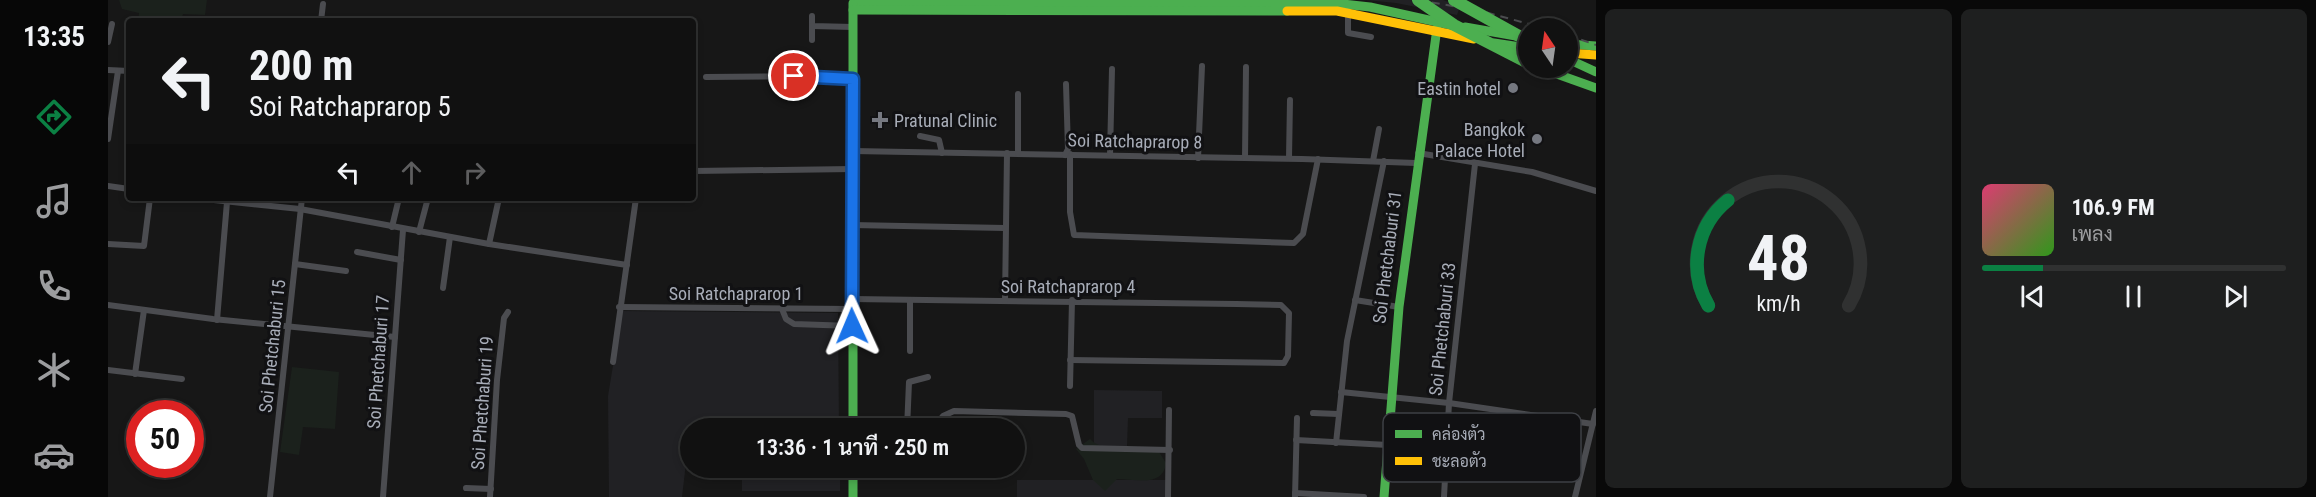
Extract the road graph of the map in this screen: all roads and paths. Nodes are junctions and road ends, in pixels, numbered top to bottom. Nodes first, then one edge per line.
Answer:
1 (1418, 0) edge
2 (1454, 0) edge
3 (322, 4) dead end
4 (853, 4) edge
5 (1348, 11) junction
6 (812, 16) dead end
7 (321, 18) edge
8 (112, 24) dead end
9 (812, 27) junction
10 (853, 27) junction
11 (1437, 27) junction
12 (1518, 35) edge
13 (1371, 37) dead end
14 (812, 40) dead end
15 (1508, 40) junction
16 (1518, 40) edge
17 (108, 42) edge
18 (1518, 44) edge
19 (1578, 45) edge
20 (1596, 46) edge
21 (1578, 54) edge
22 (1596, 55) edge
23 (1518, 58) edge
24 (1578, 64) edge
25 (1203, 66) dead end
26 (1246, 67) dead end
27 (1112, 69) dead end
28 (108, 70) edge
29 (118, 71) junction
30 (126, 71) edge
31 (1596, 72) edge
32 (706, 77) dead end
33 (1568, 78) edge
34 (853, 79) junction
35 (1066, 84) dead end
36 (1596, 88) edge
37 (1018, 94) dead end
38 (1290, 100) dead end
39 (1379, 129) dead end
40 (920, 136) dead end
41 (108, 140) edge
42 (853, 151) junction
43 (942, 153) junction
44 (1007, 153) junction
45 (1018, 153) junction
46 (1067, 154) junction
47 (1110, 155) junction
48 (1198, 158) junction
49 (1245, 158) junction
50 (1289, 158) junction
51 (1417, 158) junction
52 (1318, 159) junction
53 (1373, 161) junction
54 (1384, 161) junction
55 (1475, 164) junction
56 (852, 169) junction
57 (696, 171) edge
58 (108, 186) edge
59 (126, 189) edge
60 (1596, 191) edge
61 (150, 201) edge
62 (219, 201) edge
63 (301, 201) edge
64 (398, 201) edge
65 (427, 201) edge
66 (498, 201) edge
67 (636, 201) edge
68 (227, 202) junction
69 (300, 209) junction
70 (852, 225) junction
71 (392, 227) junction
72 (1005, 228) junction
73 (403, 230) junction
74 (419, 232) junction
75 (450, 237) junction
76 (108, 244) edge
77 (489, 244) junction
78 (357, 252) dead end
79 (401, 260) junction
80 (295, 264) junction
81 (627, 265) junction
82 (346, 271) dead end
83 (443, 288) dead end
84 (910, 300) junction
85 (1072, 300) junction
86 (1355, 300) junction
87 (1005, 301) junction
88 (852, 304) junction
89 (108, 305) edge
90 (619, 307) junction
91 (1399, 307) junction
92 (782, 309) junction
93 (144, 310) junction
94 (508, 312) dead end
95 (217, 320) junction
96 (852, 326) junction
97 (289, 327) junction
98 (395, 337) junction
99 (910, 351) dead end
100 (1070, 360) junction
101 (613, 362) dead end
102 (108, 370) edge
103 (135, 374) junction
104 (928, 376) dead end
105 (182, 379) dead end
106 (1070, 386) dead end
107 (1341, 392) junction
108 (1391, 395) junction
109 (1449, 403) junction
110 (1169, 410) dead end
111 (1596, 411) edge
112 (1313, 412) dead end
113 (1390, 413) edge
114 (1448, 413) edge
115 (1518, 413) edge
116 (1338, 414) junction
117 (853, 418) edge
118 (907, 418) edge
119 (941, 418) edge
120 (1297, 418) dead end
121 (1581, 422) edge
122 (1593, 424) junction
123 (1296, 440) junction
124 (1336, 443) junction
125 (1383, 445) edge
126 (1170, 450) junction
127 (1581, 473) edge
128 (853, 478) edge
129 (1385, 482) edge
130 (1445, 482) edge
131 (1579, 482) edge
132 (466, 488) dead end
133 (491, 489) junction
134 (1295, 495) edge
135 (270, 497) edge
136 (383, 497) edge
137 (490, 497) edge
138 (853, 497) edge
139 (1168, 497) edge
140 (1364, 497) edge
141 (1384, 497) edge
142 (1444, 497) edge
143 (1575, 497) edge

1 - 23 main road, bridge
2 - 12 main road, bridge
3 - 7 street
4 - 5 main road
4 - 10 main road
4 - 11 main road
5 - 11 main road
5 - 13 street
6 - 9 street
8 - 17 street
9 - 10 street
9 - 14 street
10 - 34 main road
11 - 15 main road
11 - 51 main road, Soi Phetchaburi 31
15 - 16 main road
15 - 18 main road
19 - 20 main road
21 - 22 main road
24 - 31 main road
25 - 48 street
26 - 49 street
27 - 47 street
28 - 29 street
29 - 30 street
29 - 41 street
32 - 34 street
33 - 36 main road
34 - 42 main road
35 - 46 street
37 - 45 street
38 - 50 street
39 - 53 street
40 - 43 street
42 - 43 street, Soi Ratchaprarop 8
42 - 56 main road
43 - 44 street, Soi Ratchaprarop 8
44 - 45 street, Soi Ratchaprarop 8
44 - 72 street
45 - 46 street, Soi Ratchaprarop 8
46 - 47 street, Soi Ratchaprarop 8
46 - 52 street
47 - 48 street, Soi Ratchaprarop 8
48 - 49 street, Soi Ratchaprarop 8
49 - 50 street, Soi Ratchaprarop 8
50 - 52 street, Soi Ratchaprarop 8
51 - 54 street, Soi Ratchaprarop 8
51 - 55 street, Soi Ratchaprarop 8
51 - 91 main road, Soi Phetchaburi 31
52 - 53 street, Soi Ratchaprarop 8
53 - 54 street, Soi Ratchaprarop 8
54 - 86 street
55 - 60 street, Soi Ratchaprarop 8
55 - 109 street, Soi Phetchaburi 33
56 - 57 street
56 - 70 main road
58 - 59 street
61 - 76 street
62 - 68 street
63 - 69 street, Soi Phetchaburi 15
64 - 71 street
65 - 74 street
66 - 77 street
67 - 81 street
68 - 69 street
68 - 95 street
69 - 71 street
69 - 80 street, Soi Phetchaburi 15
70 - 72 street
70 - 88 main road
71 - 73 street
72 - 87 street
73 - 74 street
73 - 79 street, Soi Phetchaburi 17
74 - 75 street
75 - 77 street
75 - 83 street
77 - 81 street
78 - 79 street
79 - 98 street, Soi Phetchaburi 17
80 - 82 street
80 - 97 street, Soi Phetchaburi 15
81 - 90 street
84 - 87 street, Soi Ratchaprarop 4
84 - 88 street, Soi Ratchaprarop 4
84 - 99 street
85 - 87 street, Soi Ratchaprarop 4
85 - 100 street
85 - 100 street, Soi Ratchaprarop 4
86 - 91 street
86 - 107 street
88 - 92 street, Soi Ratchaprarop 1
88 - 96 main road
89 - 93 street
90 - 92 street, Soi Ratchaprarop 1
90 - 101 street
91 - 108 main road, Soi Phetchaburi 31
92 - 96 street
93 - 95 street
93 - 103 street
94 - 133 street, Soi Phetchaburi 19
95 - 97 street
96 - 117 main road
97 - 98 street
97 - 135 street, Soi Phetchaburi 15
98 - 136 street, Soi Phetchaburi 17
100 - 106 street
102 - 103 street
103 - 105 street
104 - 118 street
107 - 108 street
107 - 116 street
108 - 109 street
108 - 113 main road, Soi Phetchaburi 31
109 - 114 street, Soi Phetchaburi 33
109 - 115 street
110 - 126 street
111 - 122 street
112 - 116 street
116 - 124 street
119 - 126 street
120 - 123 street
121 - 122 street
122 - 127 street
123 - 124 street
123 - 134 street
124 - 125 street
126 - 139 street
128 - 138 main road
129 - 141 main road, Soi Phetchaburi 31
130 - 142 street, Soi Phetchaburi 33
131 - 143 street
132 - 133 street
133 - 137 street, Soi Phetchaburi 19
134 - 140 street

